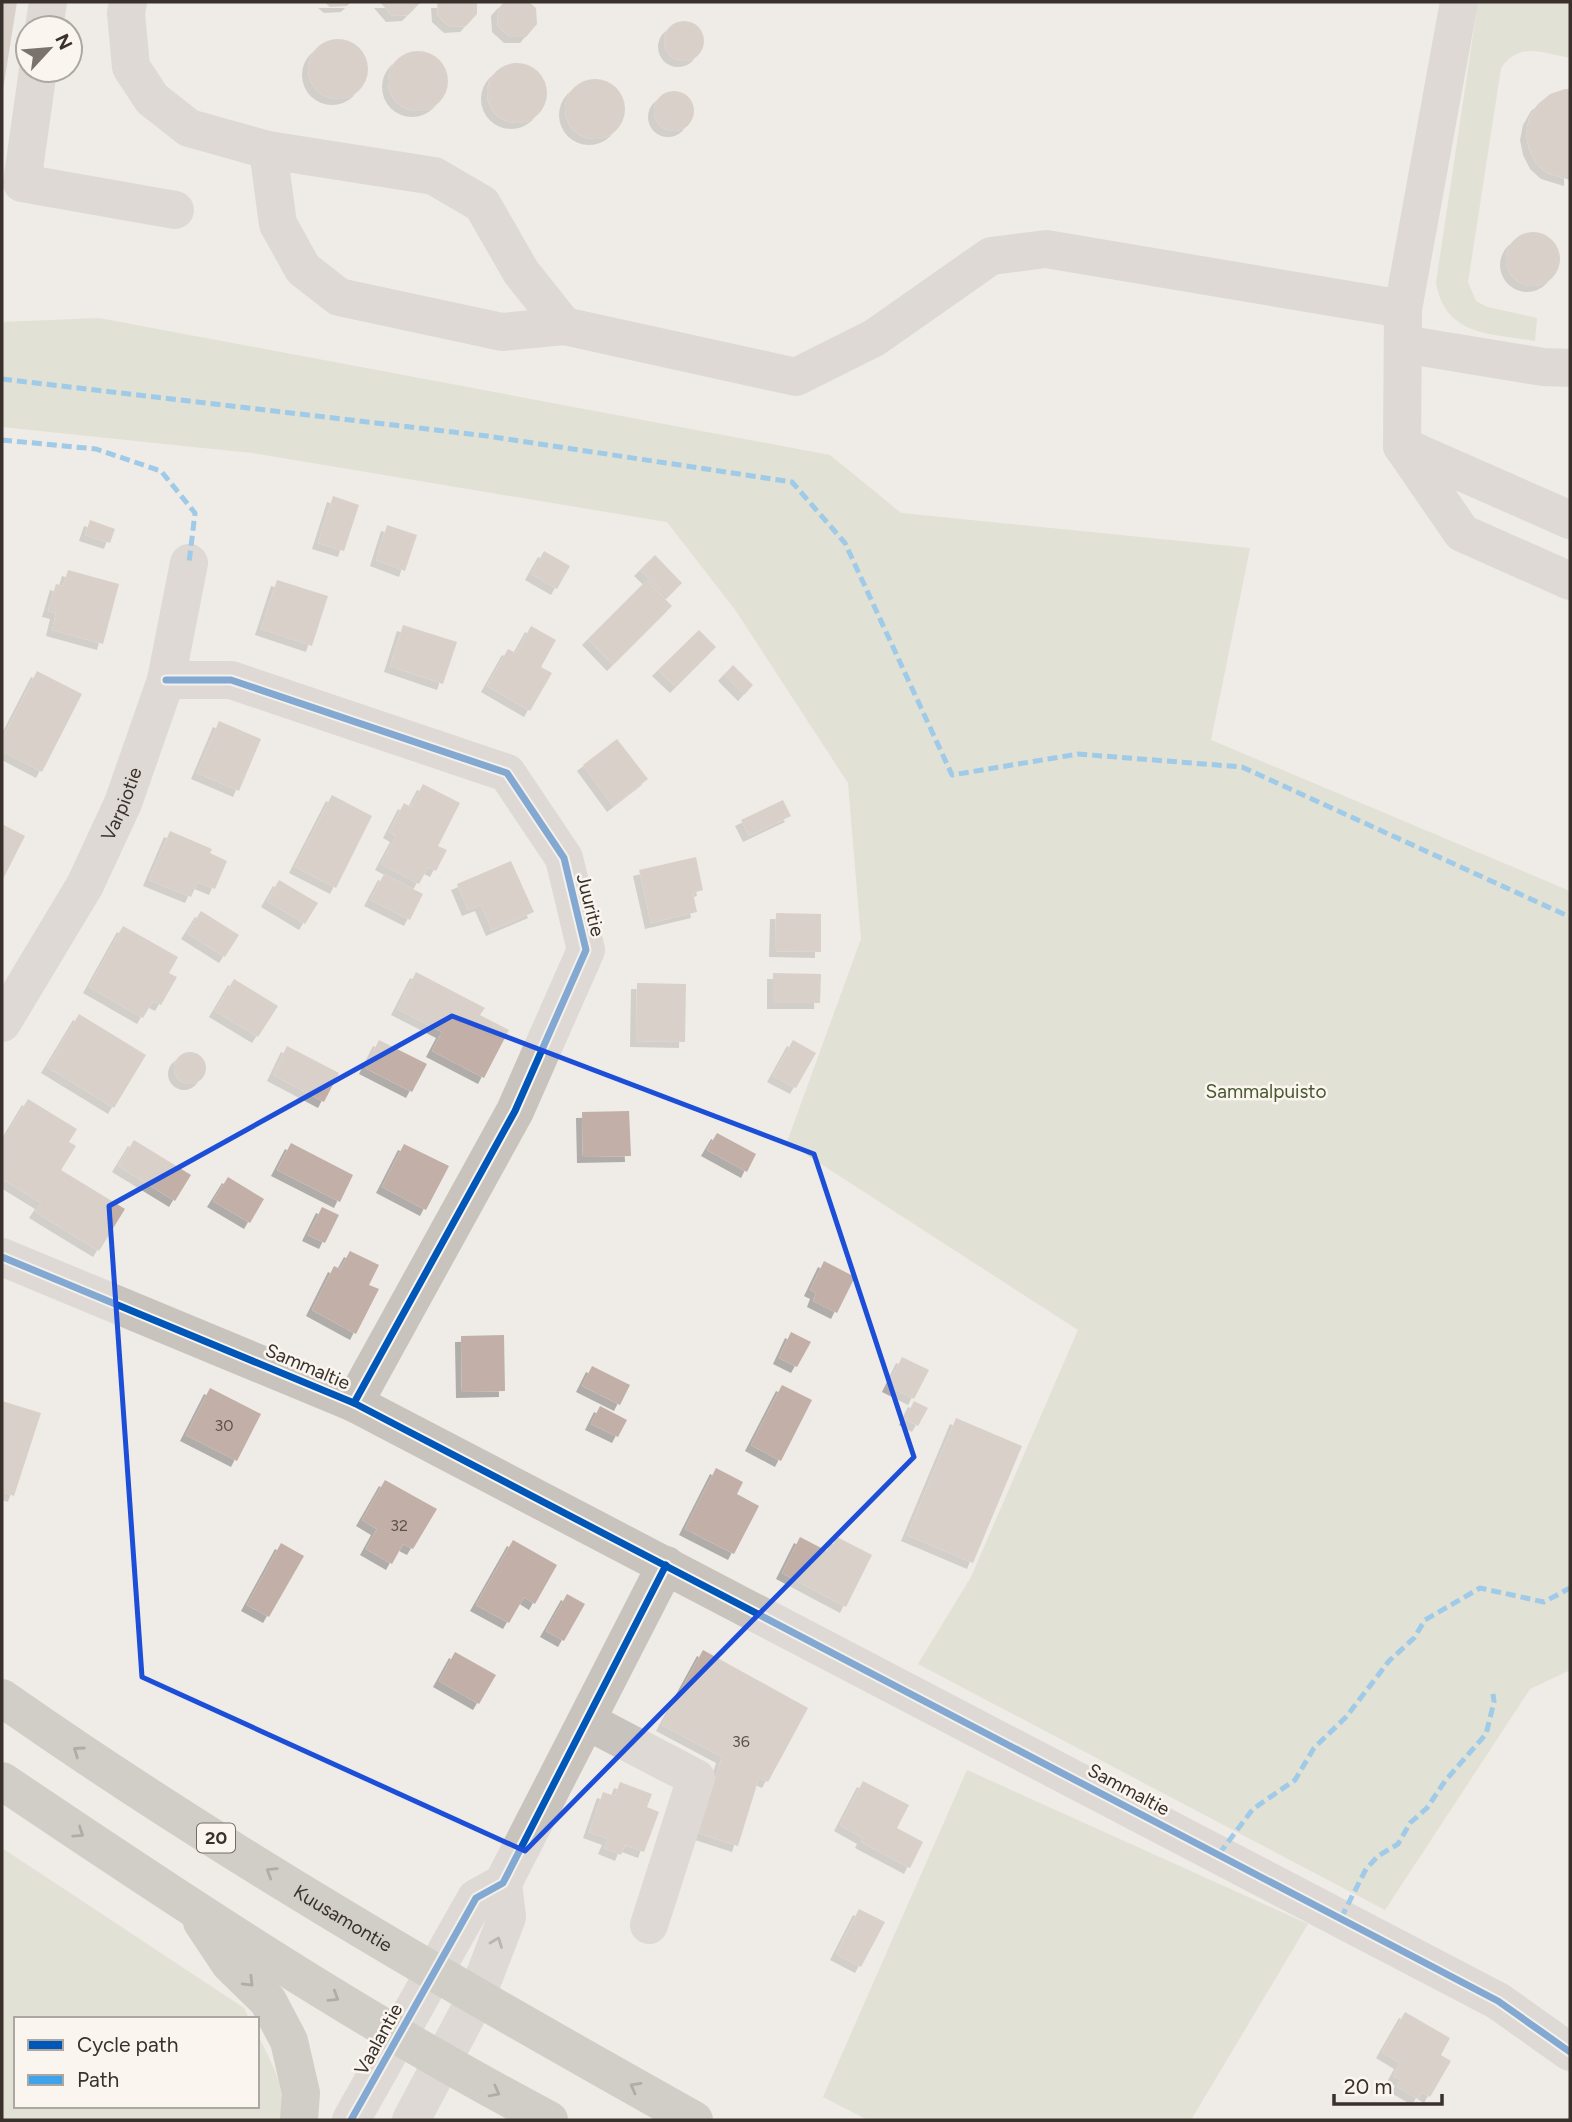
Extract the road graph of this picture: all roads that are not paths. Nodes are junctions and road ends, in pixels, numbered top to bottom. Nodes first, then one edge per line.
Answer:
1 (128, 2) edge
2 (1459, 2) edge
3 (36, 84) edge
4 (268, 150) junction
5 (175, 210) dead end
6 (564, 326) junction
7 (1403, 326) junction
8 (1570, 368) edge
9 (1402, 446) junction
10 (1570, 520) edge
11 (189, 563) dead end
12 (1570, 580) edge
13 (166, 680) junction
14 (2, 1023) edge
15 (2, 1257) edge
16 (354, 1403) junction
17 (666, 1565) junction
18 (2, 1698) edge
19 (587, 1721) junction
20 (2, 1781) edge
21 (503, 1883) junction
22 (193, 1909) junction
23 (649, 1924) dead end
24 (433, 1972) junction
25 (475, 1998) junction
26 (397, 2036) junction
27 (1570, 2052) edge
28 (441, 2063) junction
29 (299, 2120) edge
30 (351, 2120) edge
31 (411, 2120) edge
32 (549, 2120) edge
33 (694, 2120) edge

1 - 4 street
2 - 7 street
3 - 5 street
4 - 6 street
4 - 6 street
6 - 7 street
7 - 8 street
7 - 9 street
9 - 10 street
9 - 12 street
11 - 13 street, Varpiotie
13 - 14 street, Varpiotie
13 - 16 street, Juuritie
15 - 16 street, Sammaltie
16 - 17 street, Sammaltie
17 - 19 street
17 - 27 street, Sammaltie
24 -> 18 highway, Kuusamontie / 20
19 - 21 street
19 - 23 street
20 -> 22 highway
21 - 24 street
25 -> 21 street
22 -> 26 highway
22 -> 29 highway
24 - 25 highway, Kuusamontie / 20
24 - 26 street, Vaalantie
25 - 28 street
33 -> 25 highway, Kuusamontie / 20
26 - 28 highway
26 - 30 street, Vaalantie
28 - 31 street
28 -> 32 highway

